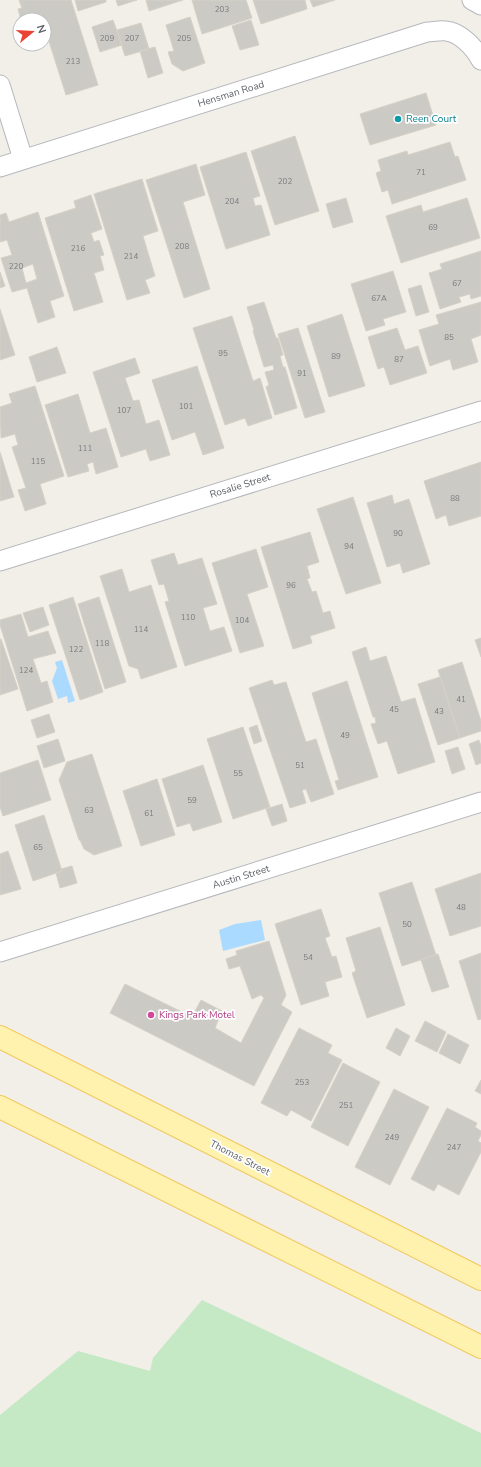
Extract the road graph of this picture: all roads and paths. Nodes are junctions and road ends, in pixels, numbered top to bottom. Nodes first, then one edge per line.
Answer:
1 (481, 60) edge
2 (0, 85) edge
3 (23, 160) junction
4 (0, 167) edge
5 (481, 411) edge
6 (0, 561) edge
7 (481, 802) edge
8 (0, 952) edge
9 (0, 1037) edge
10 (0, 1107) edge
11 (481, 1279) edge
12 (481, 1347) edge

1 - 3 street, Hensman Road
2 - 3 street
3 - 4 street, Hensman Road
5 - 6 street, Rosalie Street
7 - 8 street, Austin Street
9 - 11 main road, Thomas Street
10 - 12 main road

